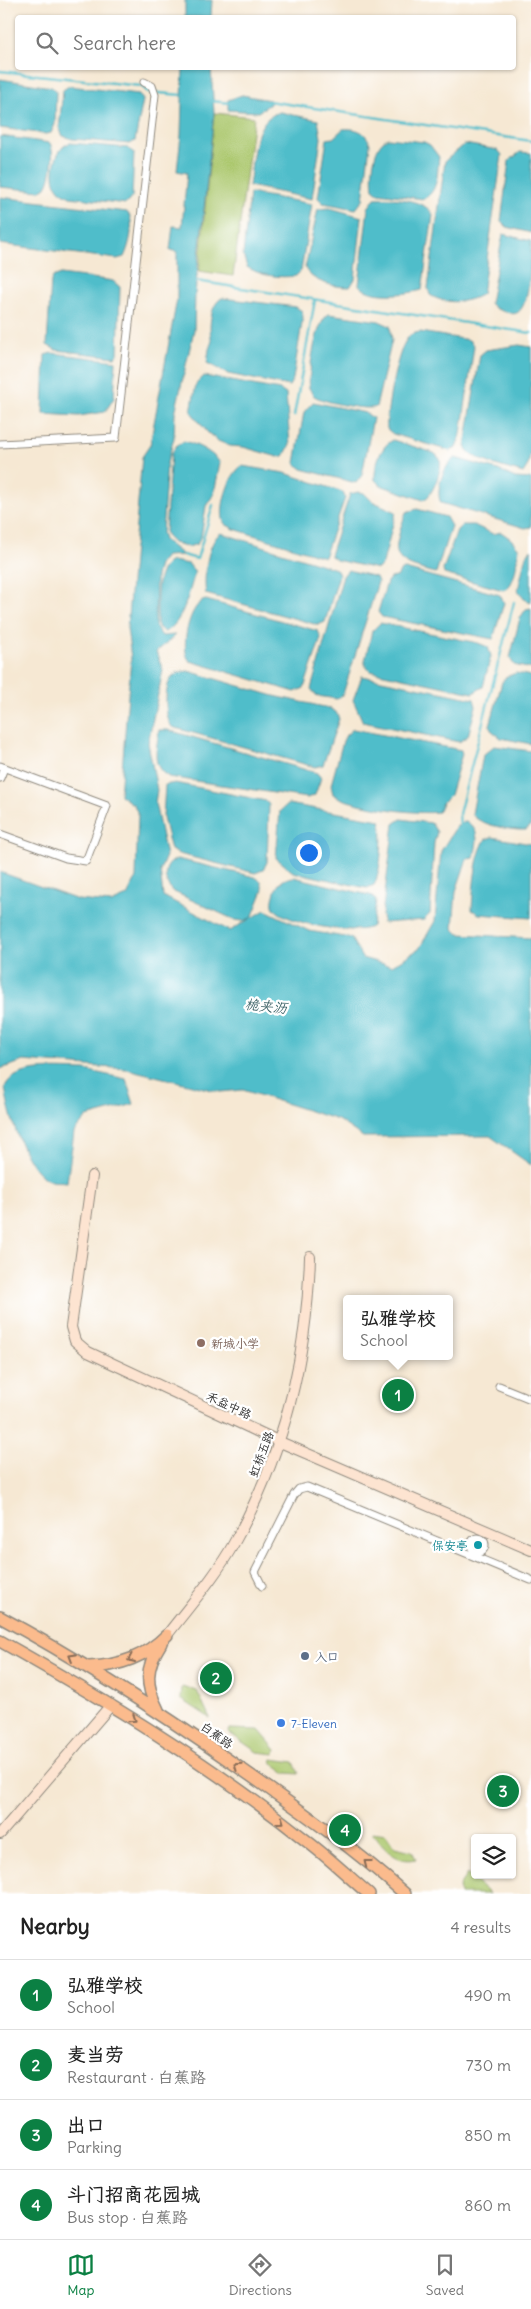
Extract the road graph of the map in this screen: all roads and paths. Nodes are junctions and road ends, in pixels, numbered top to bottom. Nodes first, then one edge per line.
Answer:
1 (144, 82) dead end
2 (0, 444) edge
3 (2, 767) edge
4 (0, 778) edge
5 (0, 834) edge
6 (92, 1176) dead end
7 (310, 1257) dead end
8 (499, 1386) dead end
9 (531, 1399) edge
10 (280, 1442) junction
11 (483, 1534) junction
12 (531, 1550) edge
13 (474, 1554) junction
14 (531, 1580) edge
15 (262, 1586) dead end
16 (0, 1617) edge
17 (167, 1634) junction
18 (0, 1641) edge
19 (89, 1667) junction
20 (111, 1705) junction
21 (159, 1712) junction
22 (0, 1834) edge
23 (368, 1894) edge
24 (405, 1894) edge

1 - 2 street
3 - 4 street
3 - 5 street
6 - 10 street, 禾益中路
7 - 10 street, 虹桥五路
8 - 9 street
10 - 11 street, 禾益中路
10 - 17 street, 虹桥五路
11 - 12 street, 禾益中路
11 - 13 street
13 - 14 street
13 - 15 street
19 -> 16 main road, 白蕉路
17 -> 19 main road
17 - 21 main road
18 - 20 main road
19 - 21 main road, 白蕉路
20 - 22 street
20 -> 23 main road
24 -> 21 main road, 白蕉路

